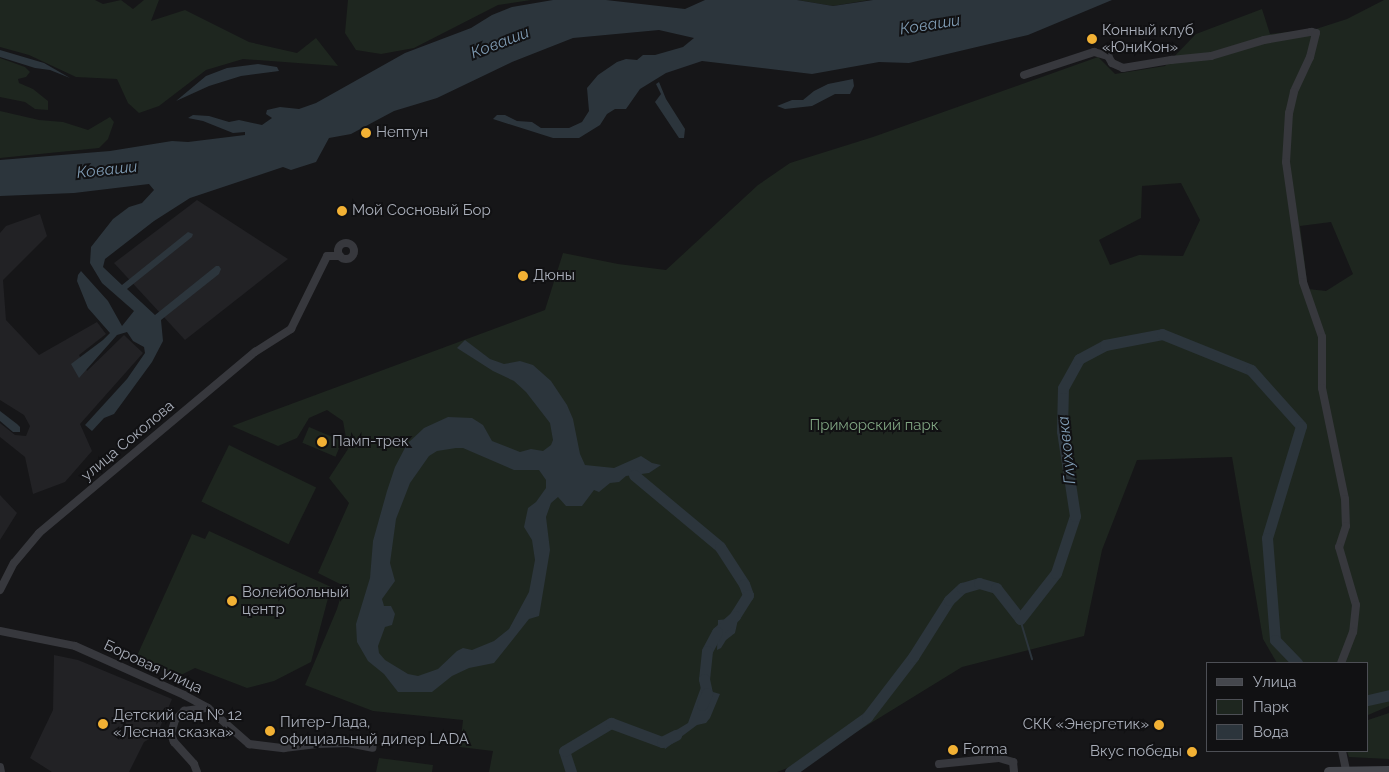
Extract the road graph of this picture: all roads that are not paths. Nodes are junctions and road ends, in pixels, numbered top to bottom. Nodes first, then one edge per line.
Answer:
1 (1024, 75) dead end
2 (340, 256) dead end
3 (0, 590) edge
4 (0, 632) edge
5 (1341, 662) edge
6 (208, 708) junction
7 (373, 748) dead end
8 (1342, 752) edge
9 (940, 764) dead end
10 (0, 767) edge
11 (1346, 770) junction
12 (1389, 771) edge
13 (1, 772) edge
14 (196, 772) edge
15 (1014, 772) edge
16 (1329, 772) edge

1 - 5 street
2 - 3 street, улица Соколова
4 - 6 street, Боровая улица
6 - 7 street, Боровая улица
6 - 14 street
8 - 11 street
9 - 15 street
10 - 13 street
11 - 12 main road
11 - 16 main road

